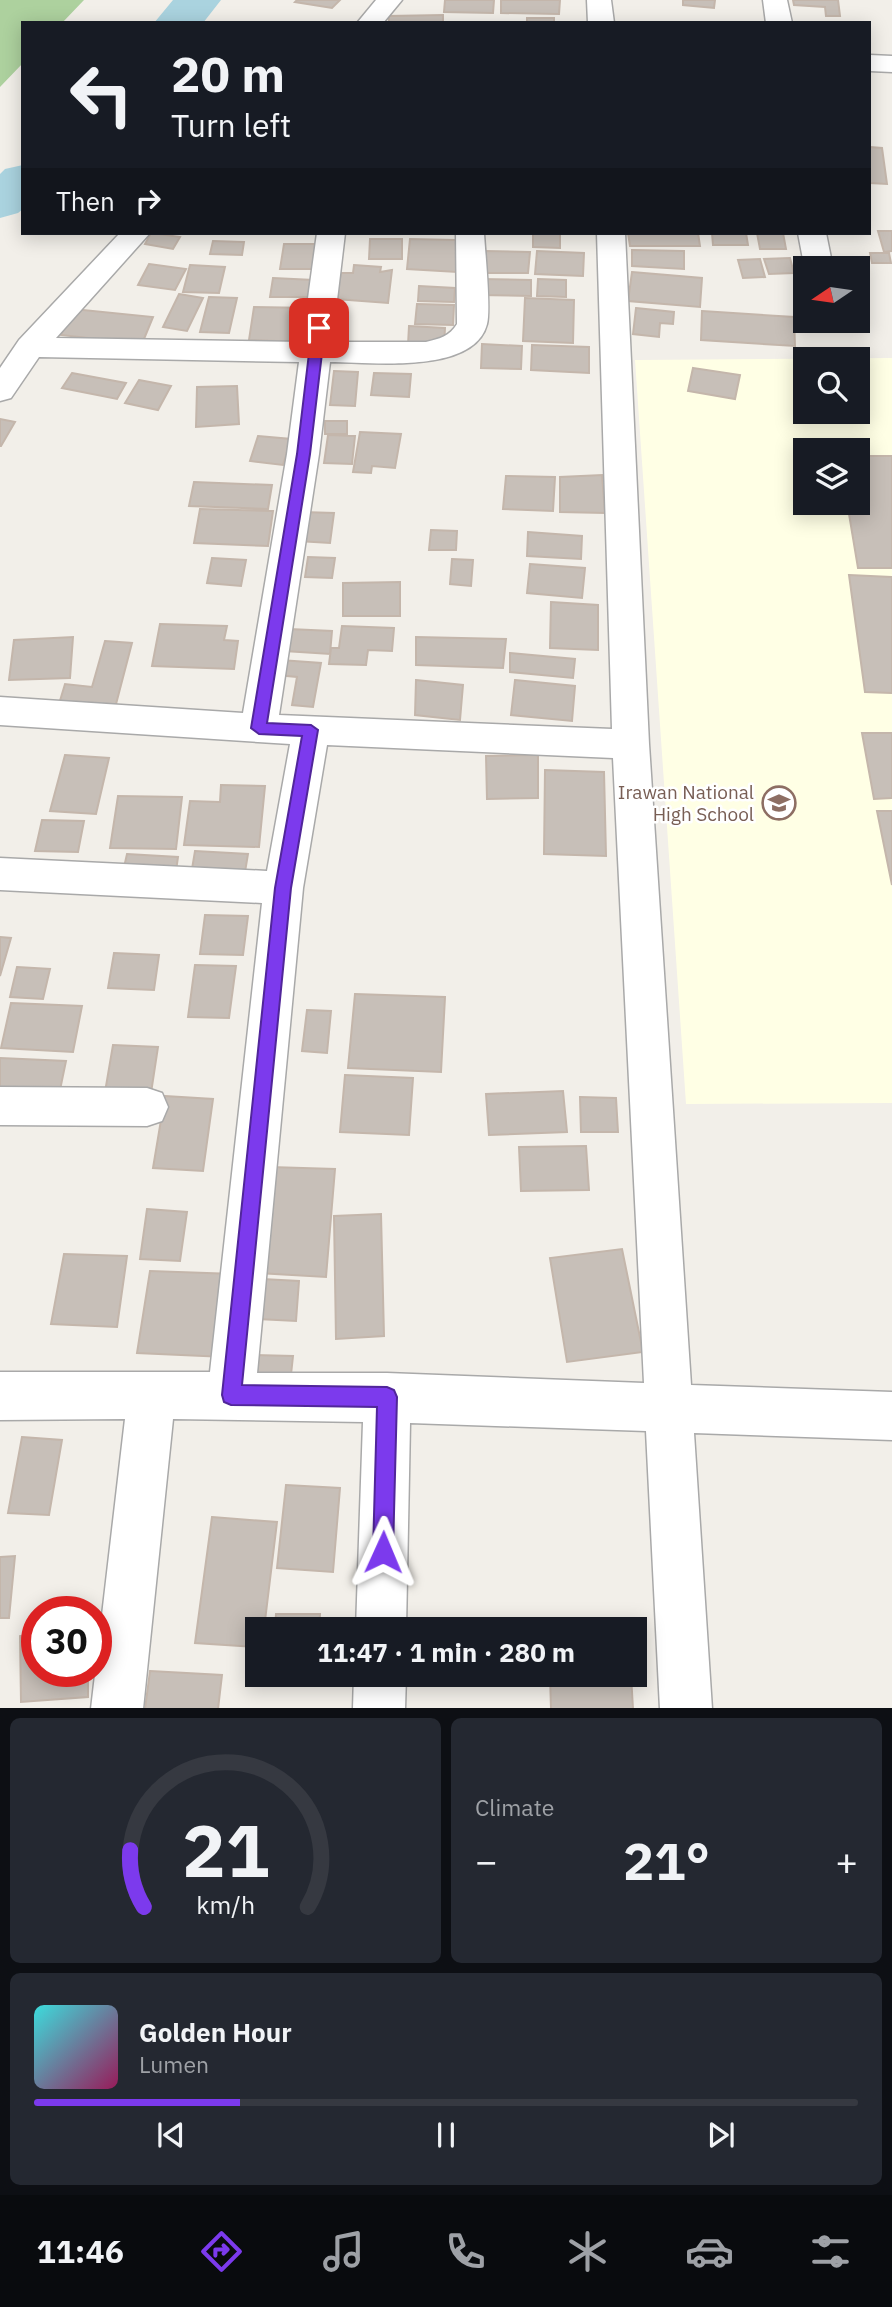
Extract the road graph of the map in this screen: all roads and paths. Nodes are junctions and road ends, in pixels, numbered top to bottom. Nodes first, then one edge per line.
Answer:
1 (390, 0) edge
2 (599, 0) edge
3 (775, 0) edge
4 (371, 21) edge
5 (601, 21) edge
6 (779, 21) edge
7 (871, 63) edge
8 (892, 64) edge
9 (134, 235) edge
10 (331, 235) edge
11 (470, 235) edge
12 (611, 235) edge
13 (812, 235) edge
14 (816, 256) edge
15 (30, 347) junction
16 (316, 352) junction
17 (0, 391) edge
18 (0, 711) edge
19 (259, 728) junction
20 (311, 730) junction
21 (631, 744) junction
22 (0, 874) edge
23 (283, 888) junction
24 (0, 1106) edge
25 (147, 1107) dead end
26 (152, 1394) junction
27 (231, 1395) junction
28 (0, 1396) edge
29 (387, 1397) junction
30 (669, 1409) junction
31 (892, 1416) edge
32 (381, 1617) edge
33 (380, 1687) edge
34 (117, 1708) edge
35 (379, 1708) edge
36 (686, 1708) edge

1 - 4 street
2 - 5 street
3 - 6 street
7 - 8 street
9 - 15 street
10 - 16 street
11 - 16 street
12 - 21 street
13 - 14 street
15 - 16 street
15 - 17 street
16 - 19 street
18 - 19 street
19 - 20 street
20 - 21 street
20 - 23 street
21 - 30 street
22 - 23 street
23 - 27 street
24 - 25 street
26 - 27 street
26 - 28 street
26 - 34 street
27 - 29 street
29 - 30 street
29 - 32 street
30 - 31 street
30 - 36 street
33 - 35 street

